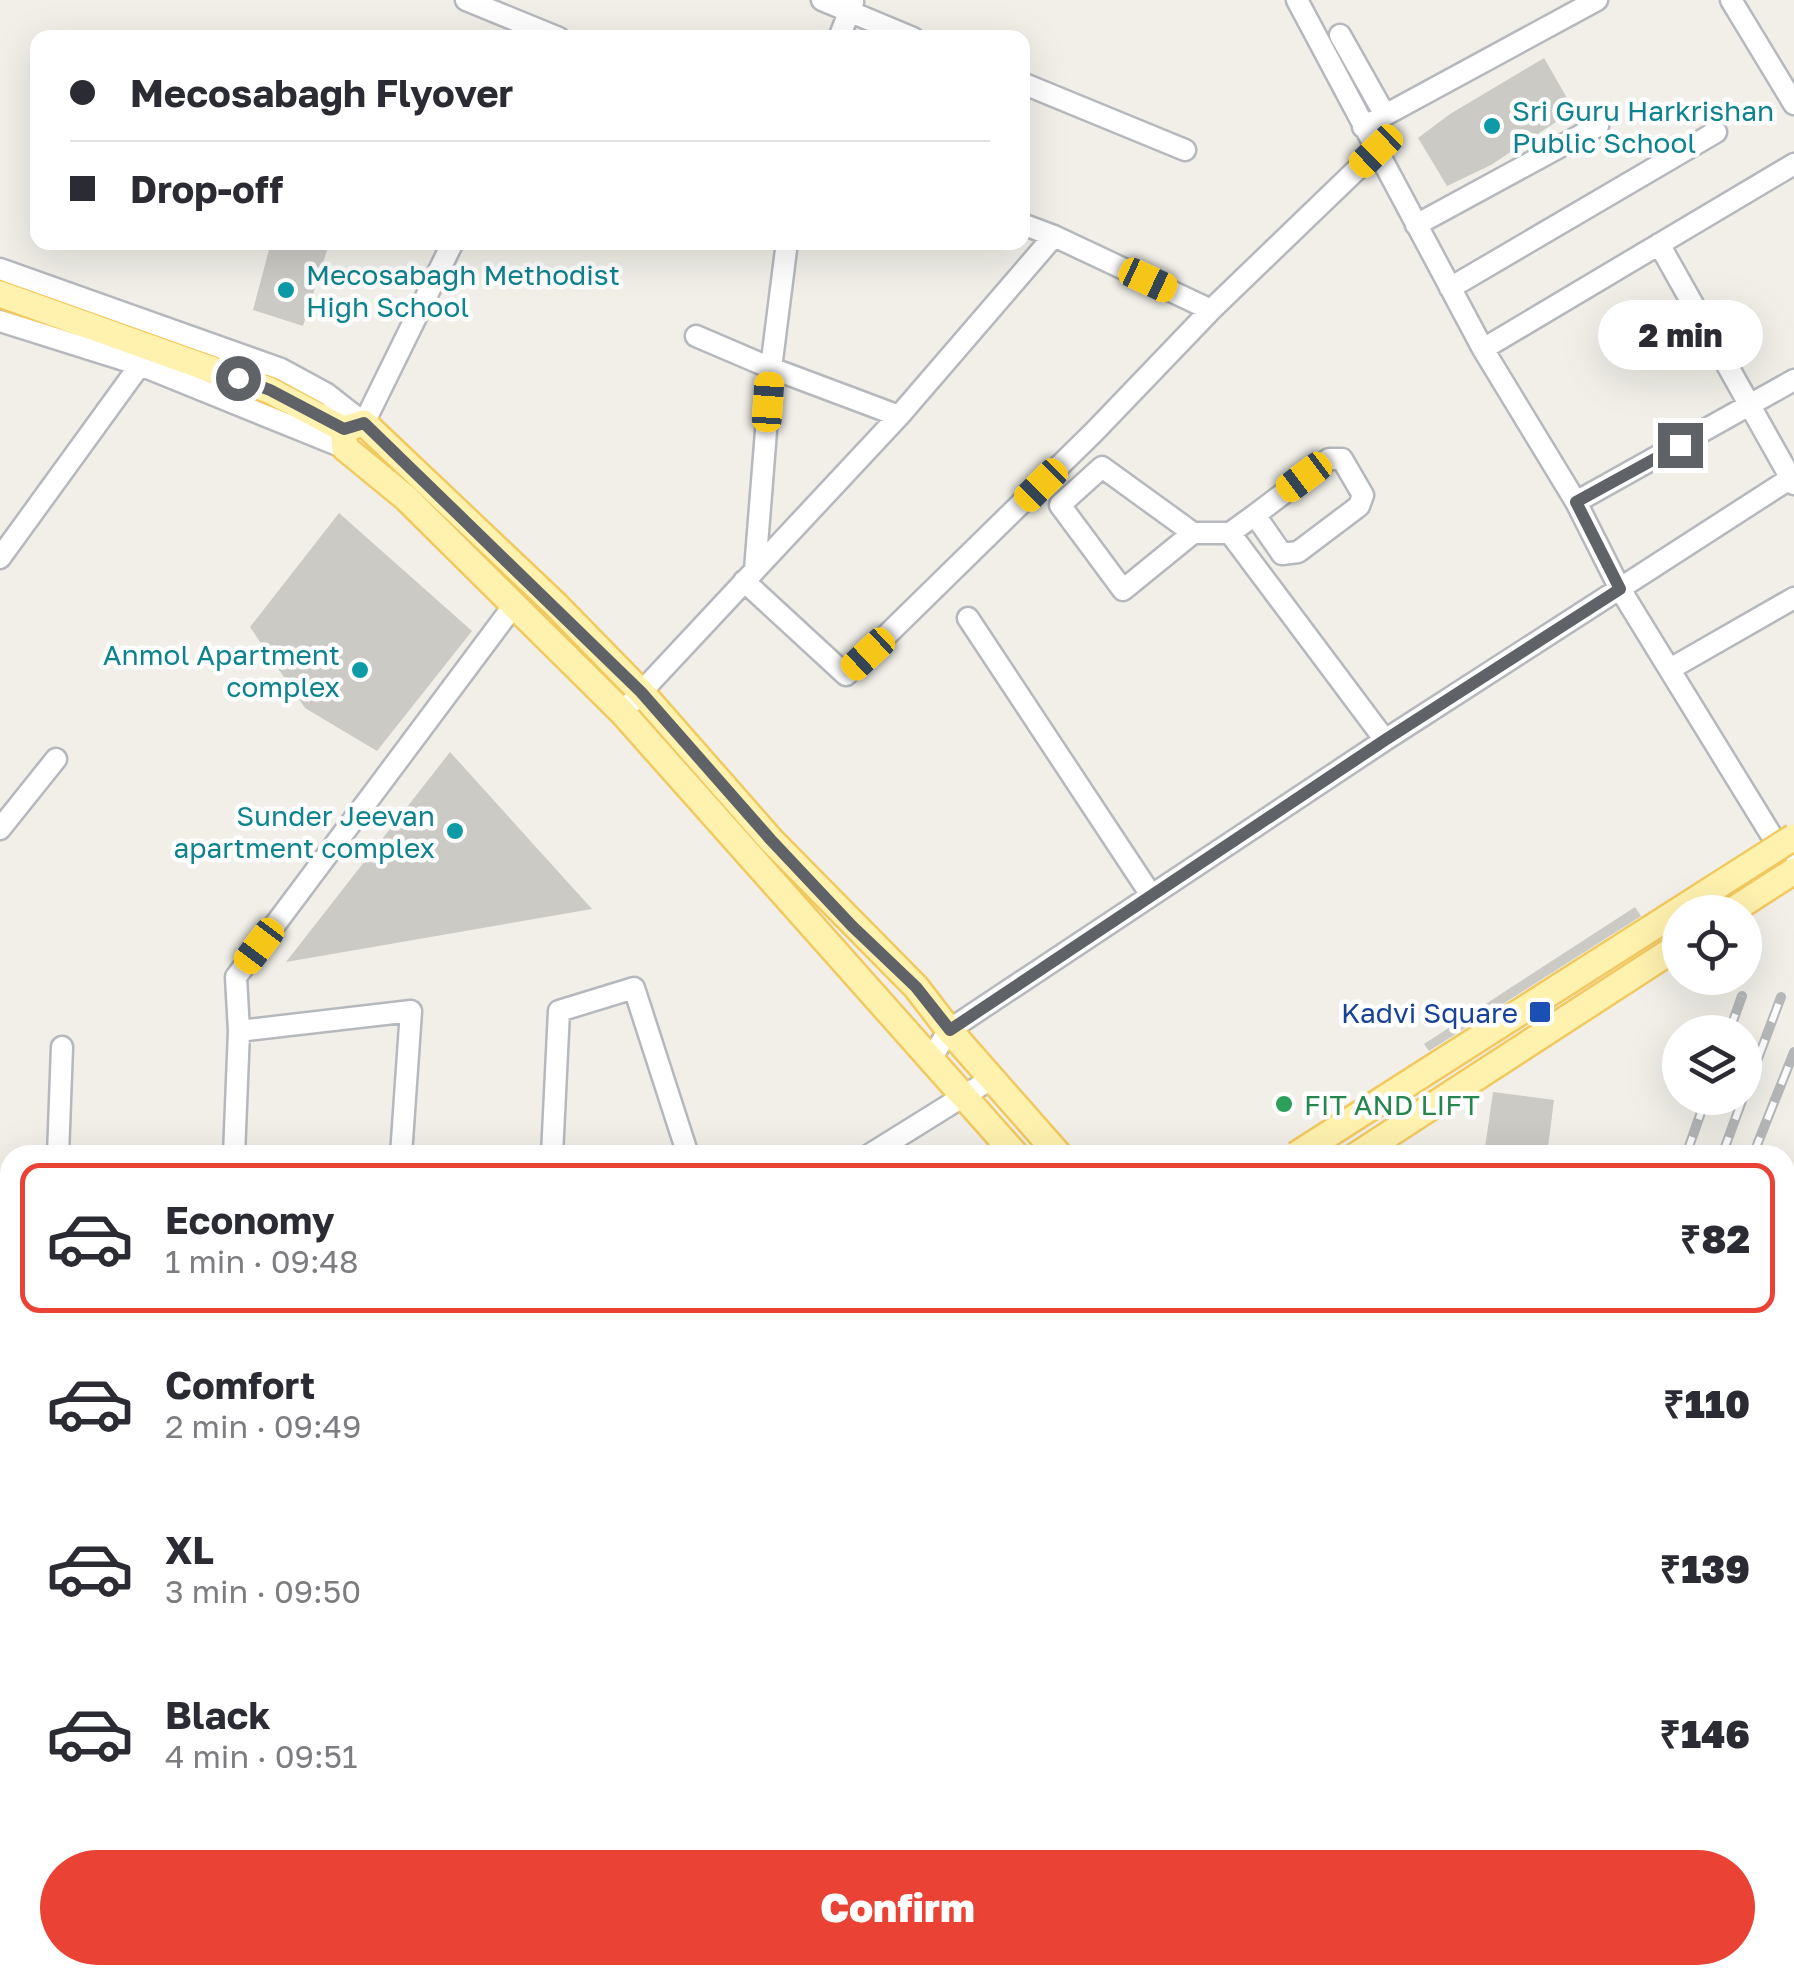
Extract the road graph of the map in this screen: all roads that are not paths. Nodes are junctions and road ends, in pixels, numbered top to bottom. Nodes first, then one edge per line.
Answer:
1 (466, 0) edge
2 (822, 0) edge
3 (1296, 0) edge
4 (1597, 0) edge
5 (1731, 0) edge
6 (851, 6) edge
7 (539, 30) edge
8 (842, 30) edge
9 (897, 30) edge
10 (1340, 35) dead end
11 (1786, 76) edge
12 (1030, 86) edge
13 (1794, 104) edge
14 (1385, 115) junction
15 (1598, 126) dead end
16 (1363, 127) junction
17 (1716, 132) dead end
18 (1185, 150) dead end
19 (1376, 151) junction
20 (1794, 164) edge
21 (1416, 225) junction
22 (1030, 227) edge
23 (1054, 236) junction
24 (1659, 244) junction
25 (449, 250) edge
26 (786, 250) edge
27 (0, 269) edge
28 (1450, 288) junction
29 (0, 294) edge
30 (1211, 310) junction
31 (0, 321) edge
32 (696, 336) dead end
33 (1483, 349) junction
34 (140, 365) junction
35 (771, 368) junction
36 (1794, 380) edge
37 (1749, 406) junction
38 (899, 416) junction
39 (347, 432) junction
40 (1792, 481) edge
41 (1576, 502) junction
42 (1255, 515) junction
43 (1192, 533) junction
44 (1230, 533) junction
45 (0, 558) edge
46 (750, 576) junction
47 (1620, 589) junction
48 (1794, 598) edge
49 (514, 605) junction
50 (968, 618) dead end
51 (1670, 669) junction
52 (641, 692) junction
53 (622, 712) junction
54 (1385, 740) junction
55 (56, 759) dead end
56 (0, 829) edge
57 (1787, 835) edge
58 (1794, 871) edge
59 (1794, 884) edge
60 (1757, 895) edge
61 (1151, 896) junction
62 (1762, 905) edge
63 (1662, 957) edge
64 (1662, 971) edge
65 (950, 1030) junction
66 (239, 1031) junction
67 (62, 1047) dead end
68 (932, 1057) junction
69 (992, 1079) junction
70 (964, 1098) junction
71 (58, 1145) edge
72 (234, 1145) edge
73 (402, 1145) edge
74 (552, 1145) edge
75 (685, 1145) edge
76 (886, 1145) edge
77 (1007, 1145) edge
78 (1050, 1145) edge
79 (1293, 1145) edge
80 (1311, 1145) edge
81 (1372, 1145) edge
82 (1392, 1145) edge

1 - 7 street
2 - 6 street
3 - 16 street
4 - 14 street
5 - 11 street
6 - 8 street
6 - 9 street
10 - 14 street
11 - 13 street
12 - 18 street
14 - 16 street
15 - 21 street
16 - 19 street
17 - 28 street
19 - 21 street
19 - 30 street
20 - 24 street
21 - 28 street
22 - 23 street
23 - 30 street
23 - 38 street
24 - 33 street
24 - 37 street
25 - 39 street
26 - 35 street
27 - 39 street
28 - 33 street
29 - 39 main road
30 - 46 street
31 - 34 street
32 - 35 street
33 - 41 street
34 - 39 street
34 - 45 street
35 - 38 street
35 - 46 street
36 - 37 street
37 - 40 street
37 - 41 street
38 - 46 street
39 - 49 main road
39 - 52 main road
40 - 47 street
41 - 47 street
42 - 42 street
42 - 44 street
43 - 43 street
43 - 44 street
44 - 54 street
46 - 52 street
47 - 51 street
47 - 54 street
48 - 51 street
49 - 53 main road
49 - 66 street
50 - 61 street
51 - 57 street
52 - 53 street
52 - 65 main road
53 - 68 main road
54 - 61 street
55 - 56 street
57 - 58 street
57 - 79 main road
57 - 80 main road, bridge
58 - 60 main road, bridge
59 - 62 main road
61 - 65 street
63 - 81 main road
64 - 82 main road
65 - 68 street
65 - 69 main road
66 - 72 street
66 - 73 street
67 - 71 street
68 - 70 main road
69 - 70 street
69 - 78 main road
70 - 76 street
70 - 77 main road
74 - 75 street

